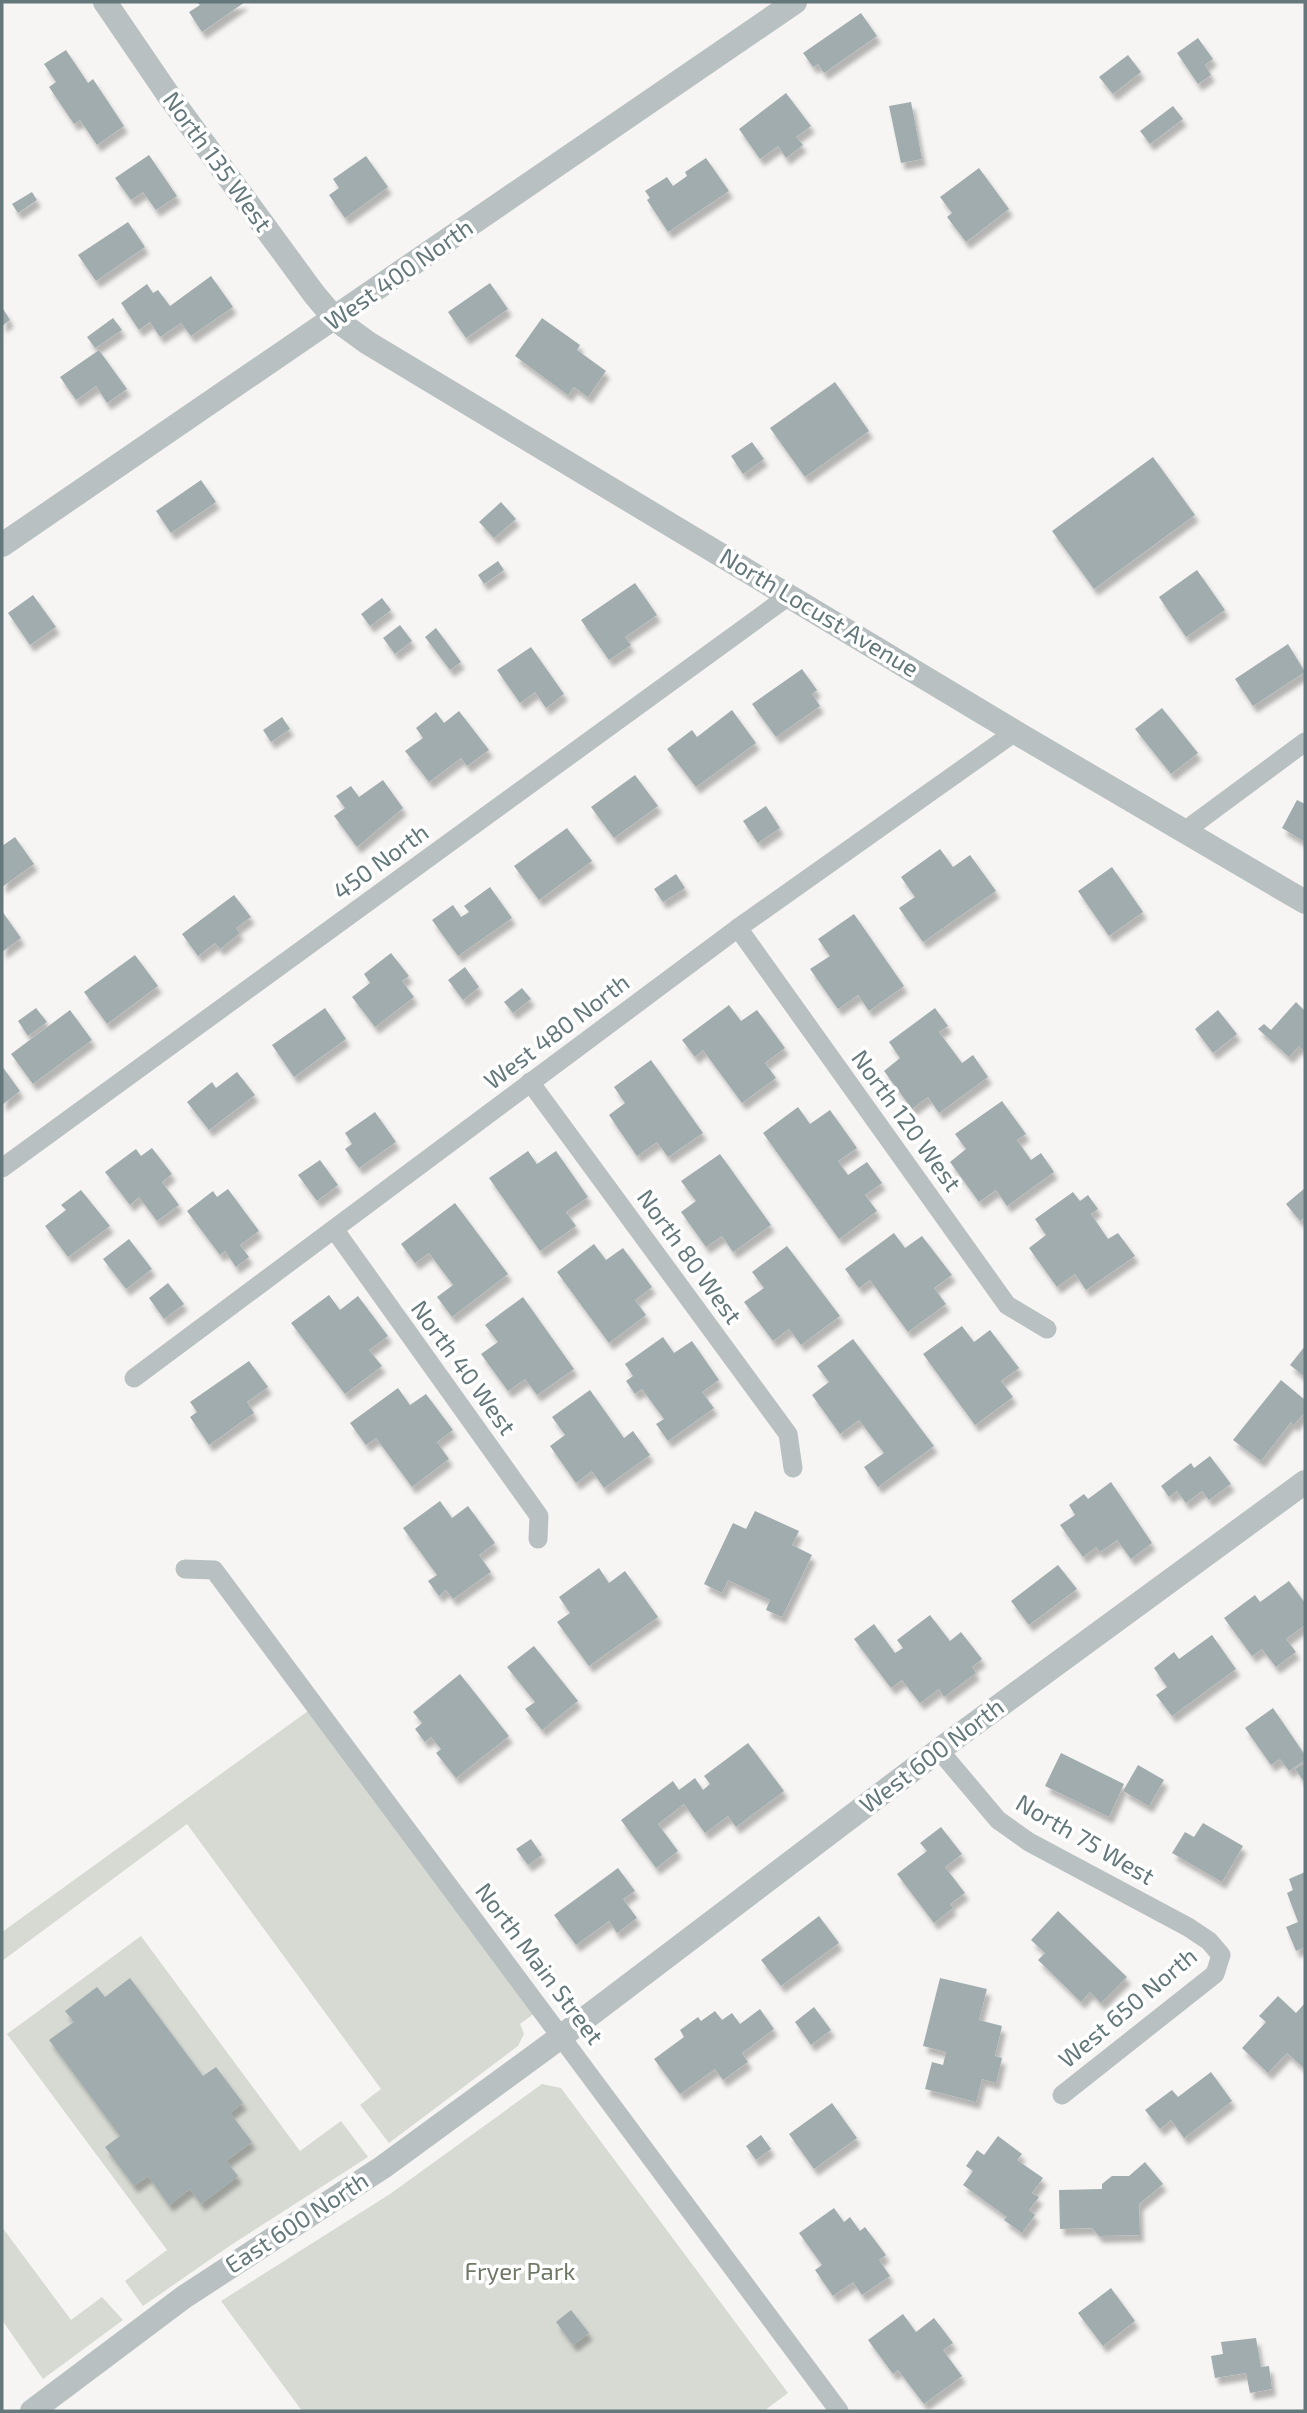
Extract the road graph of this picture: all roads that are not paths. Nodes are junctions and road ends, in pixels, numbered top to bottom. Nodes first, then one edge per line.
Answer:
1 (105, 2) edge
2 (794, 2) edge
3 (335, 319) junction
4 (2, 545) edge
5 (790, 595) junction
6 (1015, 732) junction
7 (1305, 742) edge
8 (1186, 830) junction
9 (1305, 902) edge
10 (738, 928) junction
11 (530, 1082) junction
12 (2, 1168) edge
13 (334, 1229) junction
14 (1047, 1329) dead end
15 (134, 1378) dead end
16 (793, 1468) dead end
17 (1305, 1482) edge
18 (538, 1539) dead end
19 (186, 1569) dead end
20 (939, 1750) junction
21 (1221, 1955) joint
22 (562, 2036) junction
23 (1062, 2095) dead end
24 (32, 2411) edge
25 (839, 2411) edge

1 - 3 street, North 135 West
2 - 3 street, West 400 North
3 - 4 street, West 400 North
3 - 5 street, North Locust Avenue
5 - 6 street, North Locust Avenue
5 - 12 street, 450 North
6 - 8 street, North Locust Avenue
6 - 10 street, West 480 North
7 - 8 street
8 - 9 street, North Locust Avenue
10 - 11 street, West 480 North
10 - 14 street, North 120 West
11 - 13 street, West 480 North
11 - 16 street, North 80 West
13 - 15 street, West 480 North
13 - 18 street, North 40 West
17 - 20 street, West 600 North
19 - 22 street, North Main Street
20 - 21 street, North 75 West
20 - 22 street, West 600 North
21 - 23 street, West 650 North
22 - 24 street, East 600 North
22 - 25 street, North Main Street

